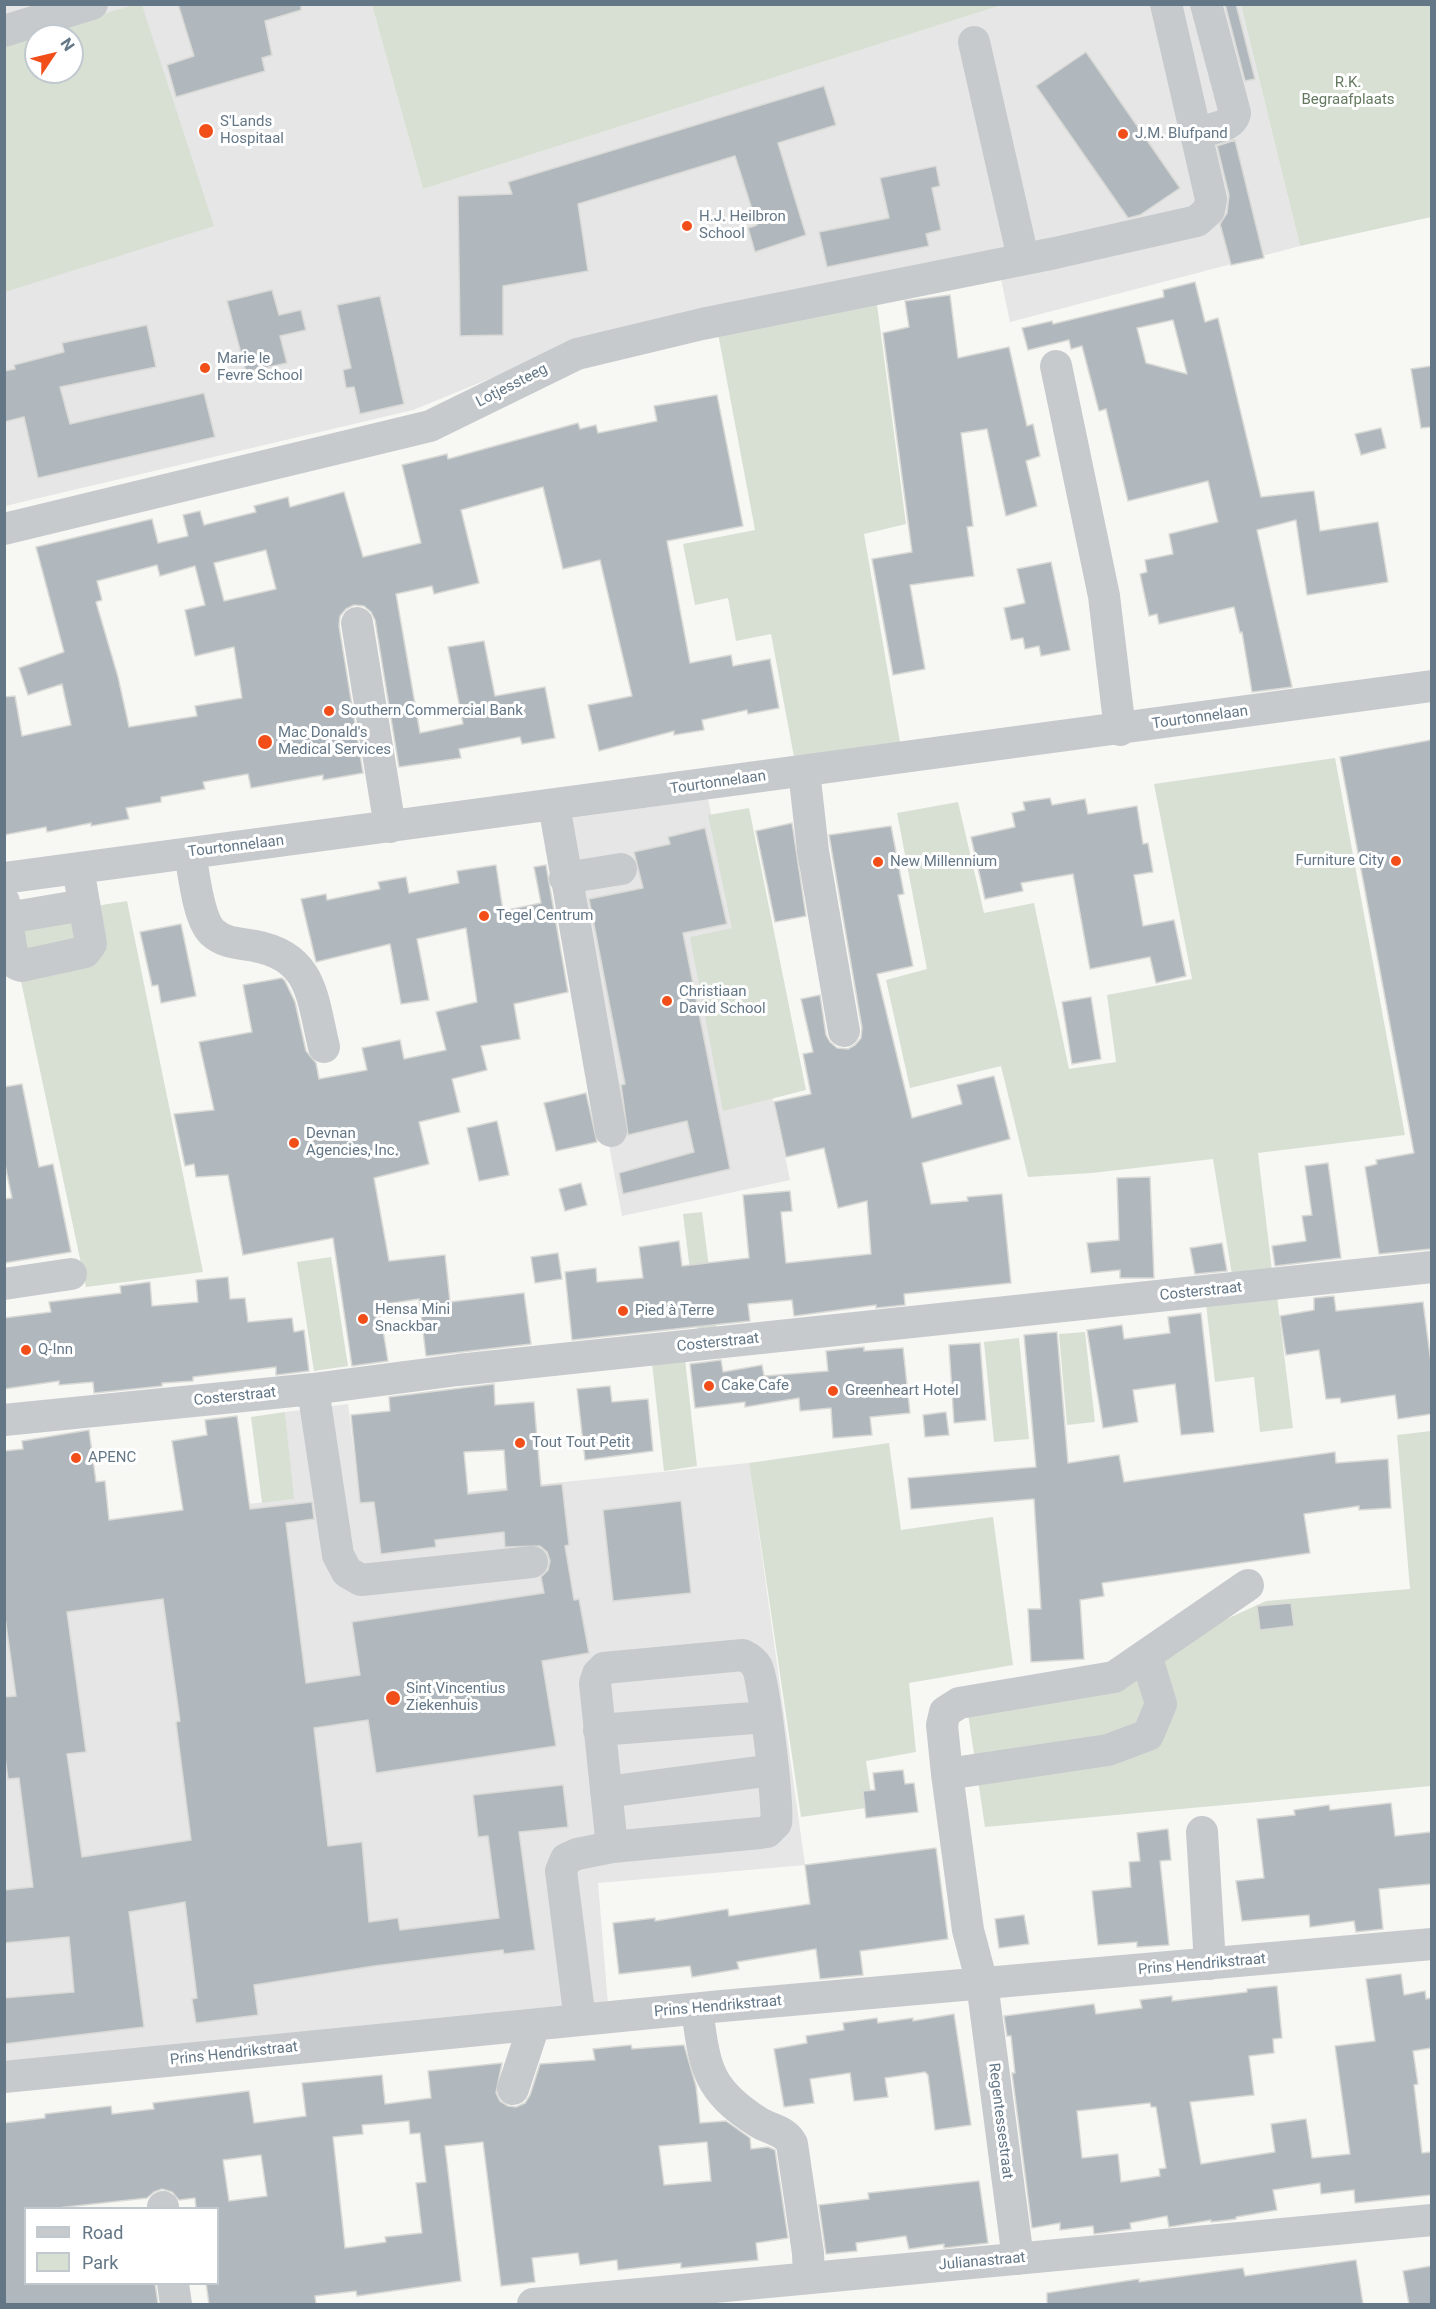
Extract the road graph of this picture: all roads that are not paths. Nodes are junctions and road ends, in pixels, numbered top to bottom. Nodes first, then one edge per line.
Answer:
1 (92, 4) edge
2 (1166, 4) edge
3 (1206, 4) edge
4 (4, 31) edge
5 (974, 42) dead end
6 (1196, 133) junction
7 (1023, 258) junction
8 (1056, 366) dead end
9 (4, 529) edge
10 (357, 623) dead end
11 (1431, 686) edge
12 (1120, 729) junction
13 (804, 771) junction
14 (554, 805) junction
15 (390, 827) junction
16 (190, 853) junction
17 (78, 868) junction
18 (621, 869) dead end
19 (4, 878) edge
20 (566, 878) junction
21 (84, 904) junction
22 (6, 910) edge
23 (844, 1031) dead end
24 (324, 1047) dead end
25 (611, 1131) dead end
26 (1431, 1267) edge
27 (71, 1274) dead end
28 (4, 1284) edge
29 (314, 1389) junction
30 (4, 1420) edge
31 (532, 1562) dead end
32 (1248, 1585) dead end
33 (1146, 1655) junction
34 (766, 1717) junction
35 (599, 1730) junction
36 (772, 1770) junction
37 (947, 1774) junction
38 (606, 1792) junction
39 (1202, 1832) dead end
40 (612, 1847) junction
41 (1431, 1944) edge
42 (1210, 1964) junction
43 (982, 1983) junction
44 (698, 2009) junction
45 (580, 2020) junction
46 (534, 2025) junction
47 (4, 2076) edge
48 (513, 2089) dead end
49 (1431, 2220) edge
50 (1018, 2259) junction
51 (809, 2278) junction
52 (173, 2285) edge
53 (176, 2304) edge
54 (533, 2304) edge

1 - 4 street
2 - 6 street, Lotjessteeg
3 - 6 street
5 - 7 street
6 - 7 street, Lotjessteeg
7 - 9 street, Lotjessteeg
8 - 12 street
10 - 15 street
11 - 12 street, Tourtonnelaan
12 - 13 street, Tourtonnelaan
13 - 14 street, Tourtonnelaan
13 - 23 street
14 - 15 street, Tourtonnelaan
14 - 20 street
15 - 16 street, Tourtonnelaan
16 - 17 street, Tourtonnelaan
16 - 24 street
17 - 19 street, Tourtonnelaan
17 - 21 street
18 - 20 street
20 - 25 street
21 - 22 street
21 - 22 street
26 - 29 street, Costerstraat
27 - 28 street
29 - 30 street, Costerstraat
29 - 31 street
32 - 33 street, Regentessestraat
33 - 37 street, Regentessestraat
33 - 37 street
34 - 35 street
34 - 35 street
34 - 36 street
35 - 38 street
36 - 38 street
36 - 40 street
37 - 43 street, Regentessestraat
38 - 40 street
39 - 42 street
40 - 45 street
41 - 42 street, Prins Hendrikstraat
42 - 43 street, Prins Hendrikstraat
43 - 44 street, Prins Hendrikstraat
43 - 50 street, Regentessestraat
44 - 45 street, Prins Hendrikstraat
44 - 51 street
45 - 46 street, Prins Hendrikstraat
46 - 47 street, Prins Hendrikstraat
46 - 48 street
49 - 50 street, Julianastraat
50 - 51 street, Julianastraat
51 - 54 street, Julianastraat
52 - 53 street

